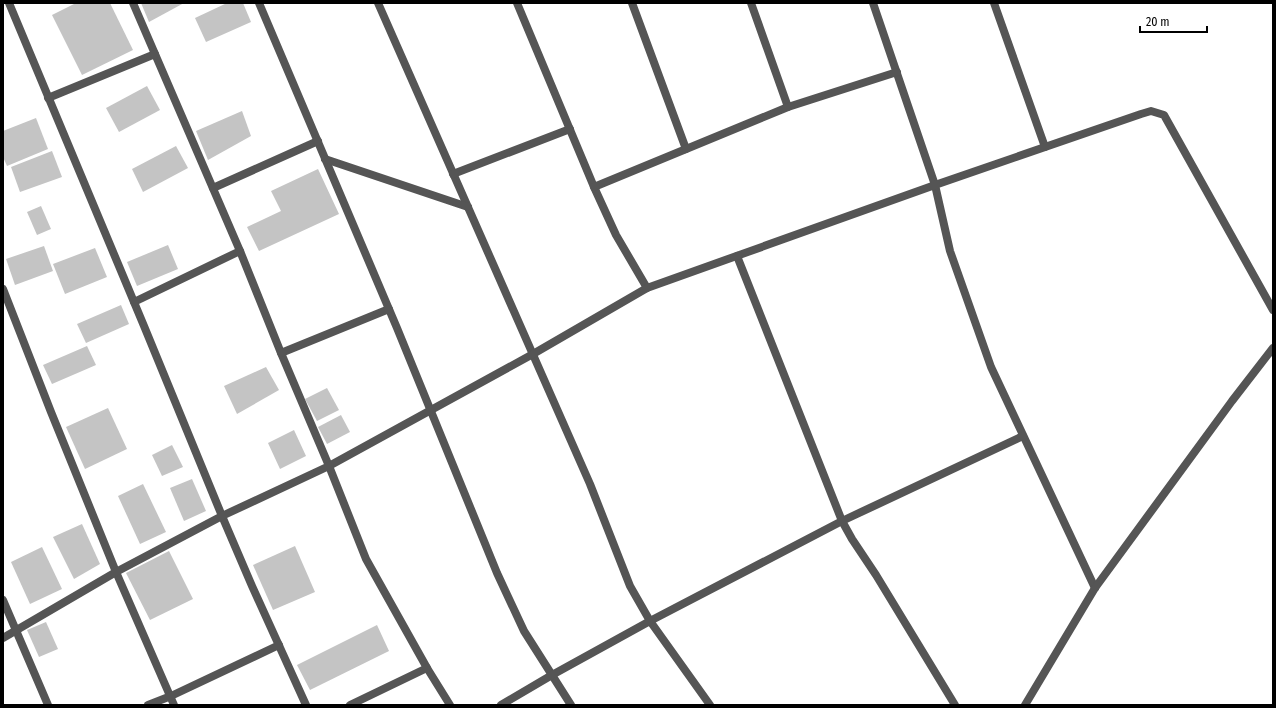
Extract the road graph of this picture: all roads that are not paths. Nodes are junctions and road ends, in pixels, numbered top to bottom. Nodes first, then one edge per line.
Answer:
1 (8, 3) edge
2 (134, 3) edge
3 (259, 3) edge
4 (378, 3) edge
5 (517, 3) edge
6 (632, 3) edge
7 (751, 3) edge
8 (872, 3) edge
9 (994, 3) edge
10 (155, 54) junction
11 (897, 72) junction
12 (48, 98) junction
13 (788, 107) junction
14 (570, 129) junction
15 (318, 141) junction
16 (1045, 147) junction
17 (686, 149) junction
18 (325, 159) junction
19 (453, 174) junction
20 (935, 185) junction
21 (594, 187) junction
22 (213, 188) junction
23 (468, 207) junction
24 (240, 250) junction
25 (737, 256) junction
26 (647, 288) junction
27 (3, 289) edge
28 (134, 302) junction
29 (389, 309) junction
30 (1273, 310) edge
31 (1273, 348) edge
32 (281, 353) junction
33 (533, 354) junction
34 (430, 410) junction
35 (1023, 436) junction
36 (329, 466) junction
37 (222, 516) junction
38 (842, 521) junction
39 (116, 572) junction
40 (1095, 588) junction
41 (3, 600) edge
42 (650, 621) junction
43 (16, 630) junction
44 (3, 638) edge
45 (278, 645) junction
46 (427, 668) junction
47 (552, 674) junction
48 (171, 696) junction
49 (48, 705) edge
50 (148, 705) edge
51 (174, 705) edge
52 (306, 705) edge
53 (350, 705) edge
54 (450, 705) edge
55 (501, 705) edge
56 (571, 705) edge
57 (710, 705) edge
58 (955, 705) edge
59 (1025, 705) edge

1 - 12 street
2 - 10 street
3 - 15 street
4 - 19 street
5 - 14 street
6 - 17 street
7 - 13 street
8 - 11 street
9 - 16 street
10 - 12 street
10 - 22 street
11 - 13 street
11 - 20 street
12 - 28 street
13 - 17 street
14 - 19 street
14 - 21 street
15 - 18 street
15 - 22 street
16 - 20 street
16 - 30 street
17 - 21 street
18 - 23 street
18 - 29 street
19 - 23 street
20 - 25 street
20 - 35 street
21 - 26 street
22 - 24 street
23 - 33 street
24 - 28 street
24 - 32 street
25 - 26 street
25 - 38 street
26 - 33 street
27 - 39 street
28 - 37 street
29 - 32 street
29 - 34 street
31 - 40 street
32 - 36 street
33 - 34 street
33 - 42 street
34 - 36 street
34 - 47 street
35 - 38 street
35 - 40 street
36 - 37 street
36 - 46 street
37 - 39 street
37 - 45 street
38 - 42 street
38 - 58 street
39 - 43 street
39 - 48 street
40 - 59 street
41 - 43 street
42 - 47 street
42 - 57 street
43 - 44 street
43 - 49 street
45 - 48 street
45 - 52 street
46 - 53 street
46 - 54 street
47 - 55 street
47 - 56 street
48 - 50 street
48 - 51 street

